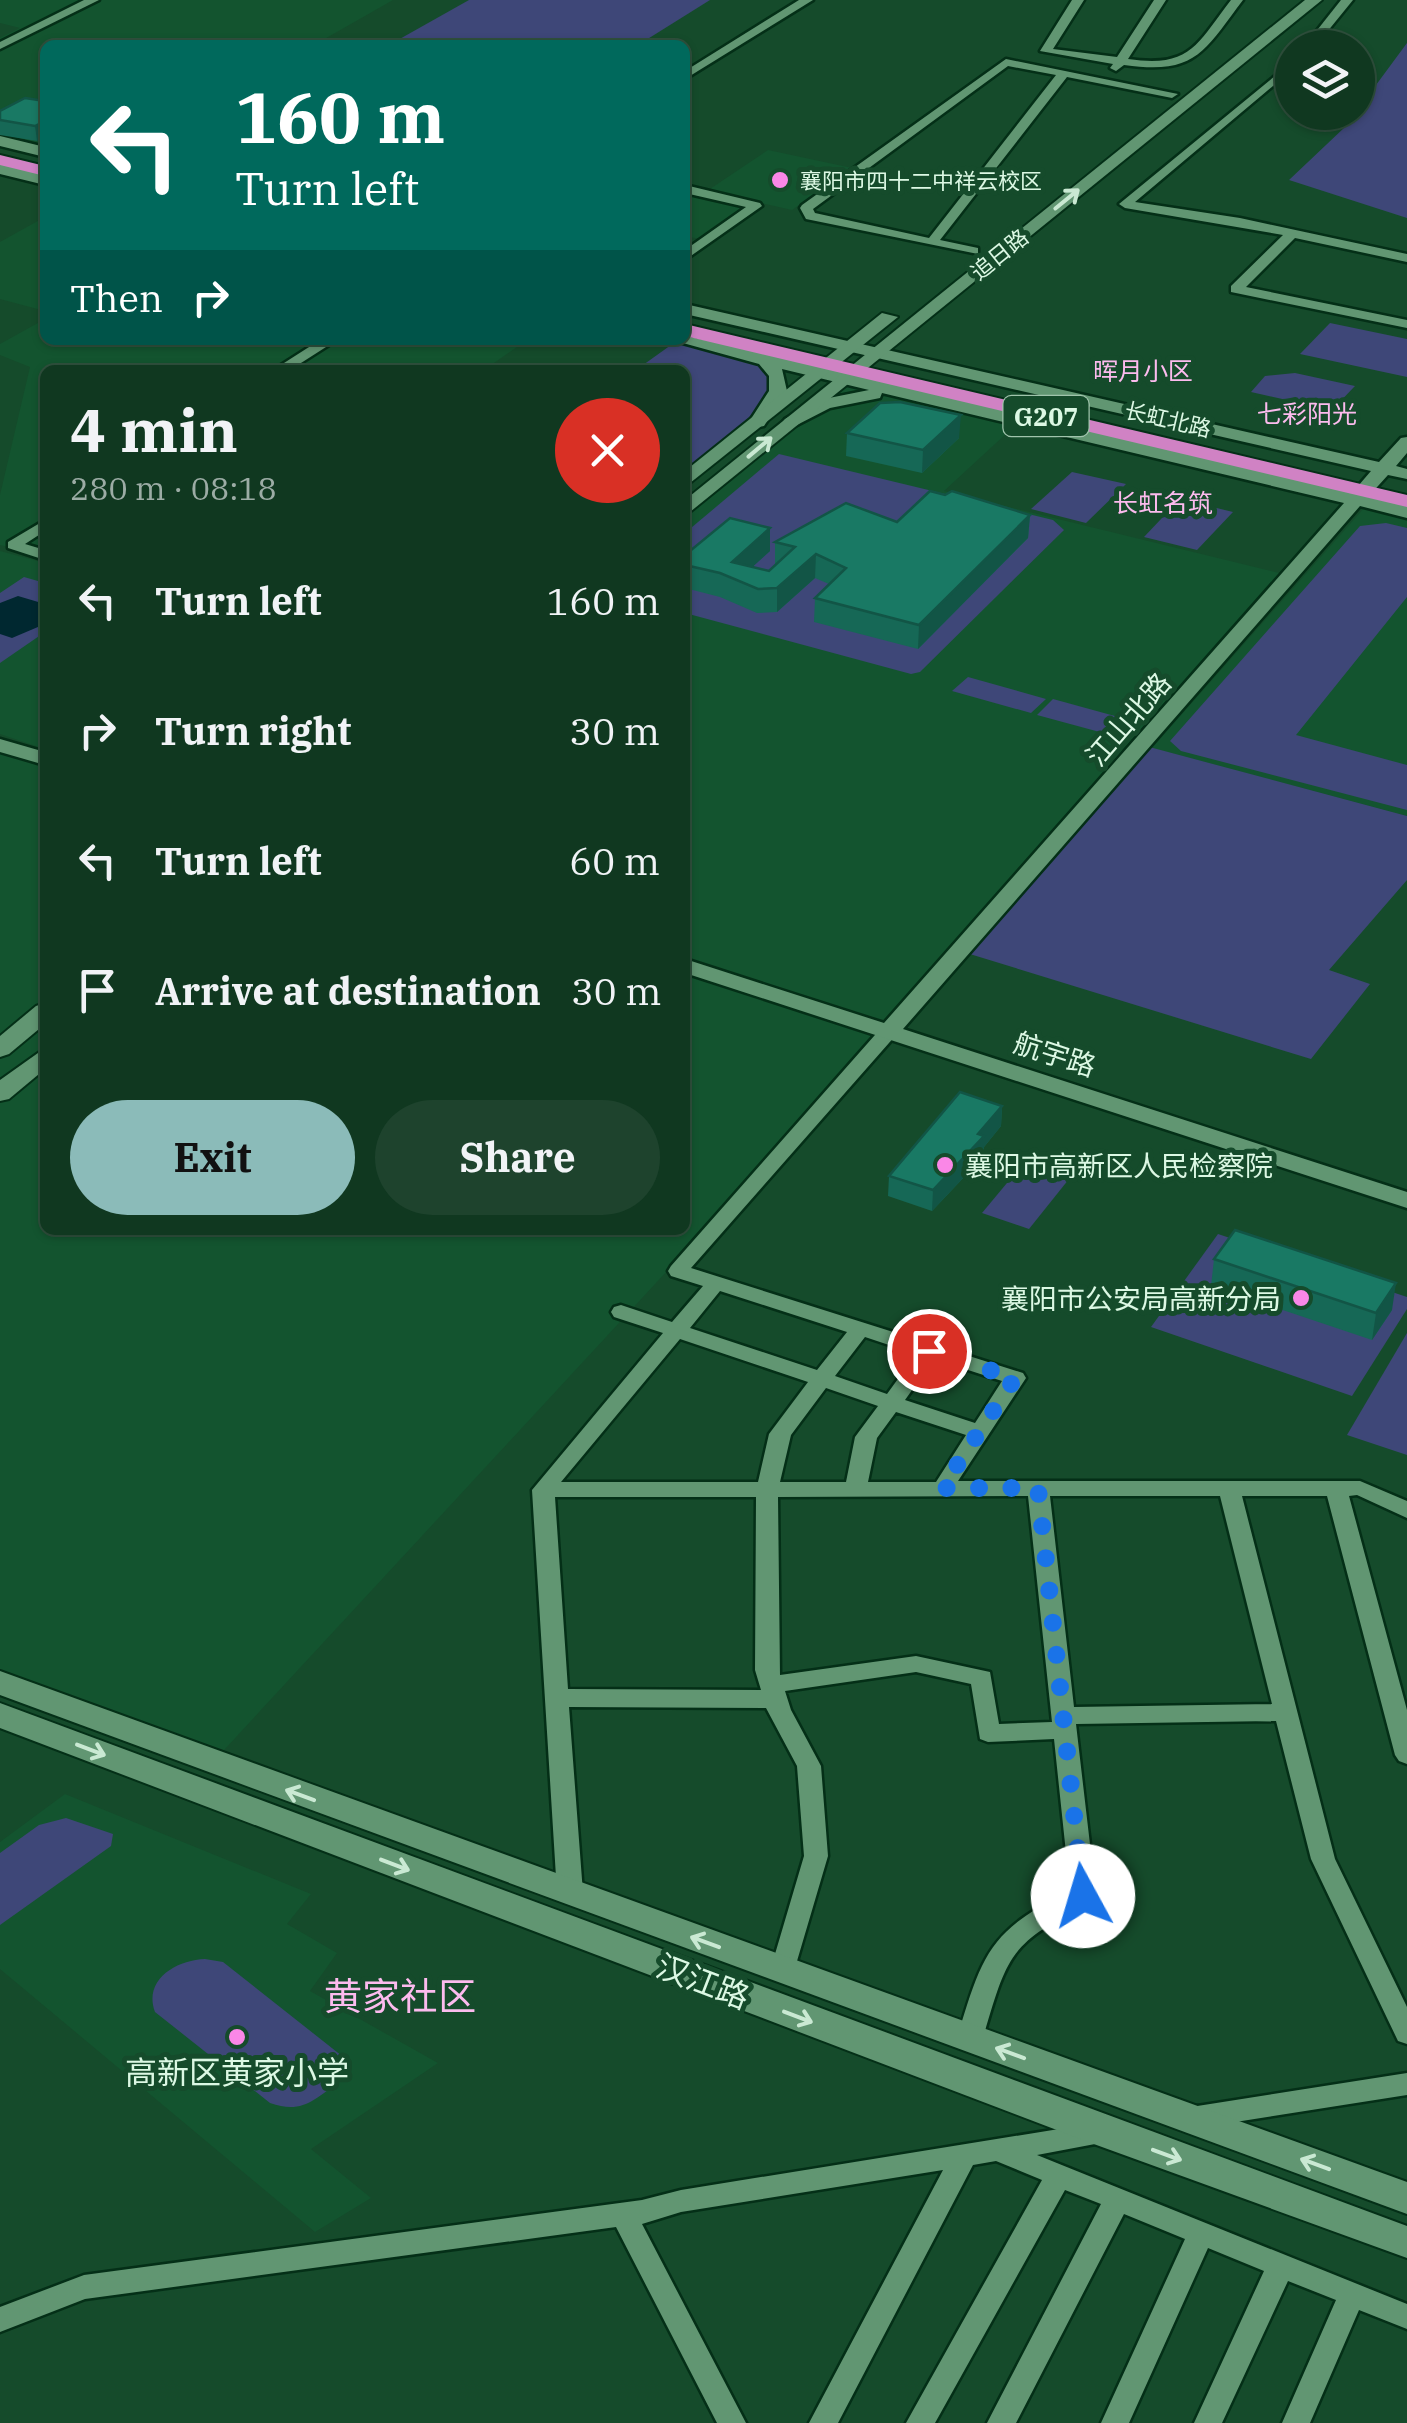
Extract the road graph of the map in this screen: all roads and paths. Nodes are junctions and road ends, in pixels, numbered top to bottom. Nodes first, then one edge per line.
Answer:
1 (94, 0) edge
2 (807, 0) edge
3 (1078, 0) edge
4 (1160, 0) edge
5 (1236, 0) edge
6 (1284, 0) edge
7 (1314, 0) edge
8 (1347, 0) edge
9 (1323, 30) edge
10 (0, 46) edge
11 (1121, 60) junction
12 (690, 73) edge
13 (1064, 74) junction
14 (1275, 79) edge
15 (1107, 82) junction
16 (1172, 94) junction
17 (0, 144) edge
18 (40, 154) edge
19 (0, 160) edge
20 (0, 169) edge
21 (40, 170) edge
22 (40, 179) edge
23 (690, 189) edge
24 (1292, 234) junction
25 (932, 242) junction
26 (690, 252) edge
27 (965, 257) joint
28 (1407, 258) edge
29 (690, 311) edge
30 (898, 311) dead end
31 (690, 319) edge
32 (1407, 324) edge
33 (690, 331) edge
34 (715, 337) junction
35 (690, 342) edge
36 (322, 345) edge
37 (769, 362) junction
38 (847, 363) junction
39 (288, 365) edge
40 (902, 394) junction
41 (953, 394) junction
42 (758, 422) junction
43 (786, 426) junction
44 (1407, 442) edge
45 (1407, 474) edge
46 (690, 477) edge
47 (1371, 484) junction
48 (1407, 486) edge
49 (1407, 501) edge
50 (690, 506) edge
51 (1407, 512) edge
52 (40, 527) edge
53 (40, 553) edge
54 (0, 744) edge
55 (40, 758) edge
56 (690, 968) edge
57 (40, 1015) edge
58 (889, 1031) junction
59 (0, 1049) edge
60 (40, 1060) edge
61 (0, 1093) edge
62 (1407, 1200) edge
63 (716, 1283) junction
64 (621, 1312) dead end
65 (860, 1329) junction
66 (676, 1330) junction
67 (929, 1351) junction
68 (822, 1379) junction
69 (892, 1401) junction
70 (979, 1432) junction
71 (942, 1488) junction
72 (1038, 1488) junction
73 (1229, 1488) junction
74 (1336, 1488) junction
75 (767, 1489) junction
76 (855, 1489) junction
77 (543, 1490) junction
78 (1407, 1510) edge
79 (0, 1684) edge
80 (774, 1692) junction
81 (557, 1698) junction
82 (1286, 1712) junction
83 (0, 1716) edge
84 (1063, 1722) junction
85 (1407, 1755) edge
86 (570, 1893) junction
87 (783, 1970) junction
88 (1407, 2034) edge
89 (970, 2038) junction
90 (1407, 2084) edge
91 (1189, 2118) junction
92 (1104, 2132) junction
93 (996, 2150) junction
94 (965, 2155) junction
95 (1059, 2175) junction
96 (1407, 2198) edge
97 (1118, 2199) junction
98 (623, 2214) junction
99 (1201, 2233) junction
100 (1407, 2242) edge
101 (1281, 2265) junction
102 (1352, 2294) junction
103 (1407, 2317) edge
104 (0, 2320) edge
105 (732, 2423) edge
106 (823, 2423) edge
107 (920, 2423) edge
108 (1001, 2423) edge
109 (1115, 2423) edge
110 (1208, 2423) edge
111 (1296, 2423) edge

1 - 10 street
2 - 12 street
3 - 11 street
4 - 11 street
5 - 11 street
6 - 16 main road, 追日路
38 -> 7 main road, 追日路
8 - 9 street
11 - 15 street
13 - 15 street
13 - 25 street
13 - 25 street
14 - 24 street
15 - 16 street
16 - 27 main road, 追日路
17 - 18 highway
19 - 21 highway
20 - 22 street
23 - 26 street
24 - 28 street
24 - 32 street
25 - 27 street
29 - 38 street
30 - 38 main road, 追日路
31 - 38 highway, 长虹北路 / G207
33 - 34 highway, 长虹北路 / G207
34 - 37 street
34 - 38 highway, 长虹北路 / G207
35 - 37 street
36 - 39 street
37 - 38 street
37 - 42 street
38 - 40 street
38 - 41 highway, 长虹北路 / G207
38 - 42 main road, 追日路
38 - 43 main road, 追日路
38 - 47 highway, 长虹北路 / G207
40 - 41 street
40 - 43 street
40 - 47 street
41 - 47 highway, 长虹北路 / G207
42 - 46 main road, 追日路
50 -> 43 main road, 追日路
44 - 47 street, 江山北路
45 - 47 street
47 - 48 highway, 长虹北路 / G207
47 - 49 highway, 长虹北路 / G207
47 - 51 street
47 - 58 street, 江山北路
52 - 53 street
54 - 55 street
56 - 58 street, 航宇路
57 - 59 main road
58 - 62 street, 航宇路
58 - 63 street
60 - 61 main road
63 - 65 street
63 - 66 street
64 - 66 street
65 - 67 street
65 - 68 street
66 - 68 street
66 - 77 street
67 - 69 street
67 - 70 street
68 - 69 street
68 - 75 street
69 - 70 street
69 - 76 street
70 - 71 street
71 - 72 street
71 - 76 street
72 - 73 street
72 - 84 street
73 - 74 street
73 - 82 street
74 - 78 street
74 - 85 street
75 - 76 street
75 - 77 street
75 - 80 street
77 - 81 street
86 -> 79 main road, 汉江路
80 - 81 street
80 - 84 street
80 - 87 street
81 - 86 street
82 - 84 street
82 - 88 street
83 -> 92 main road, 汉江路
84 - 89 street
87 -> 86 main road, 汉江路
87 - 89 main road, 汉江路
91 -> 89 main road, 汉江路
90 - 91 street
96 -> 91 main road, 汉江路
92 - 93 street
92 -> 100 main road, 汉江路
93 - 94 street
93 - 95 street
94 - 98 street
94 - 106 street
95 - 97 street
95 - 107 street
97 - 99 street
97 - 108 street
98 - 104 street
98 - 105 street
99 - 101 street
99 - 109 street
101 - 102 street
101 - 110 street
102 - 103 street
102 - 111 street

